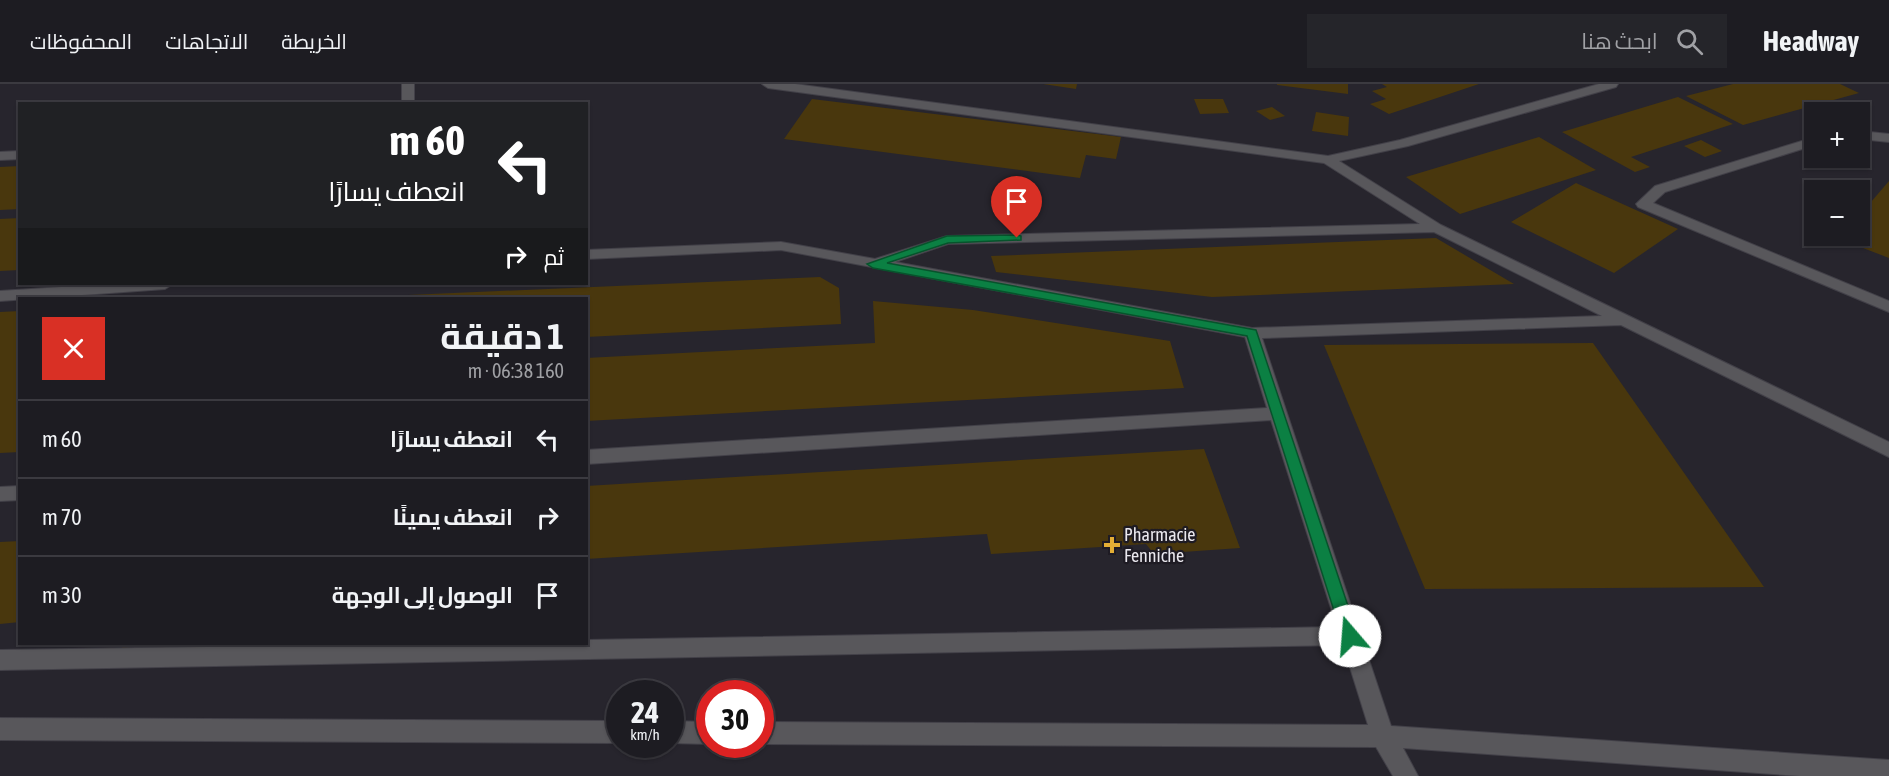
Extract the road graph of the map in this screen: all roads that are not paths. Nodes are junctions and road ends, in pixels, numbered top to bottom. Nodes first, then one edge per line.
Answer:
1 (408, 84) edge
2 (768, 84) edge
3 (1612, 84) edge
4 (408, 102) edge
5 (1870, 136) edge
6 (1889, 138) edge
7 (1804, 144) edge
8 (18, 155) edge
9 (0, 156) edge
10 (1328, 160) junction
11 (1436, 228) junction
12 (588, 255) edge
13 (873, 264) junction
14 (151, 285) edge
15 (0, 296) edge
16 (1889, 307) edge
17 (1623, 320) junction
18 (1252, 333) junction
19 (1278, 413) junction
20 (1889, 450) edge
21 (588, 457) edge
22 (18, 493) edge
23 (0, 494) edge
24 (1350, 636) junction
25 (0, 660) edge
26 (0, 729) edge
27 (606, 732) edge
28 (774, 733) edge
29 (1383, 736) junction
30 (1889, 771) edge
31 (1406, 776) edge

1 - 4 street
2 - 10 street
3 - 10 street
5 - 6 street
7 - 16 street
8 - 9 street
10 - 11 street
11 - 13 street
11 - 17 street
12 - 13 street
13 - 18 street
14 - 15 street
17 - 18 street
17 - 20 street
18 - 19 street
19 - 21 street
19 - 24 street
22 - 23 street
24 - 25 street
24 - 29 street
26 - 27 street
28 - 29 street
29 - 30 street
29 - 31 street

